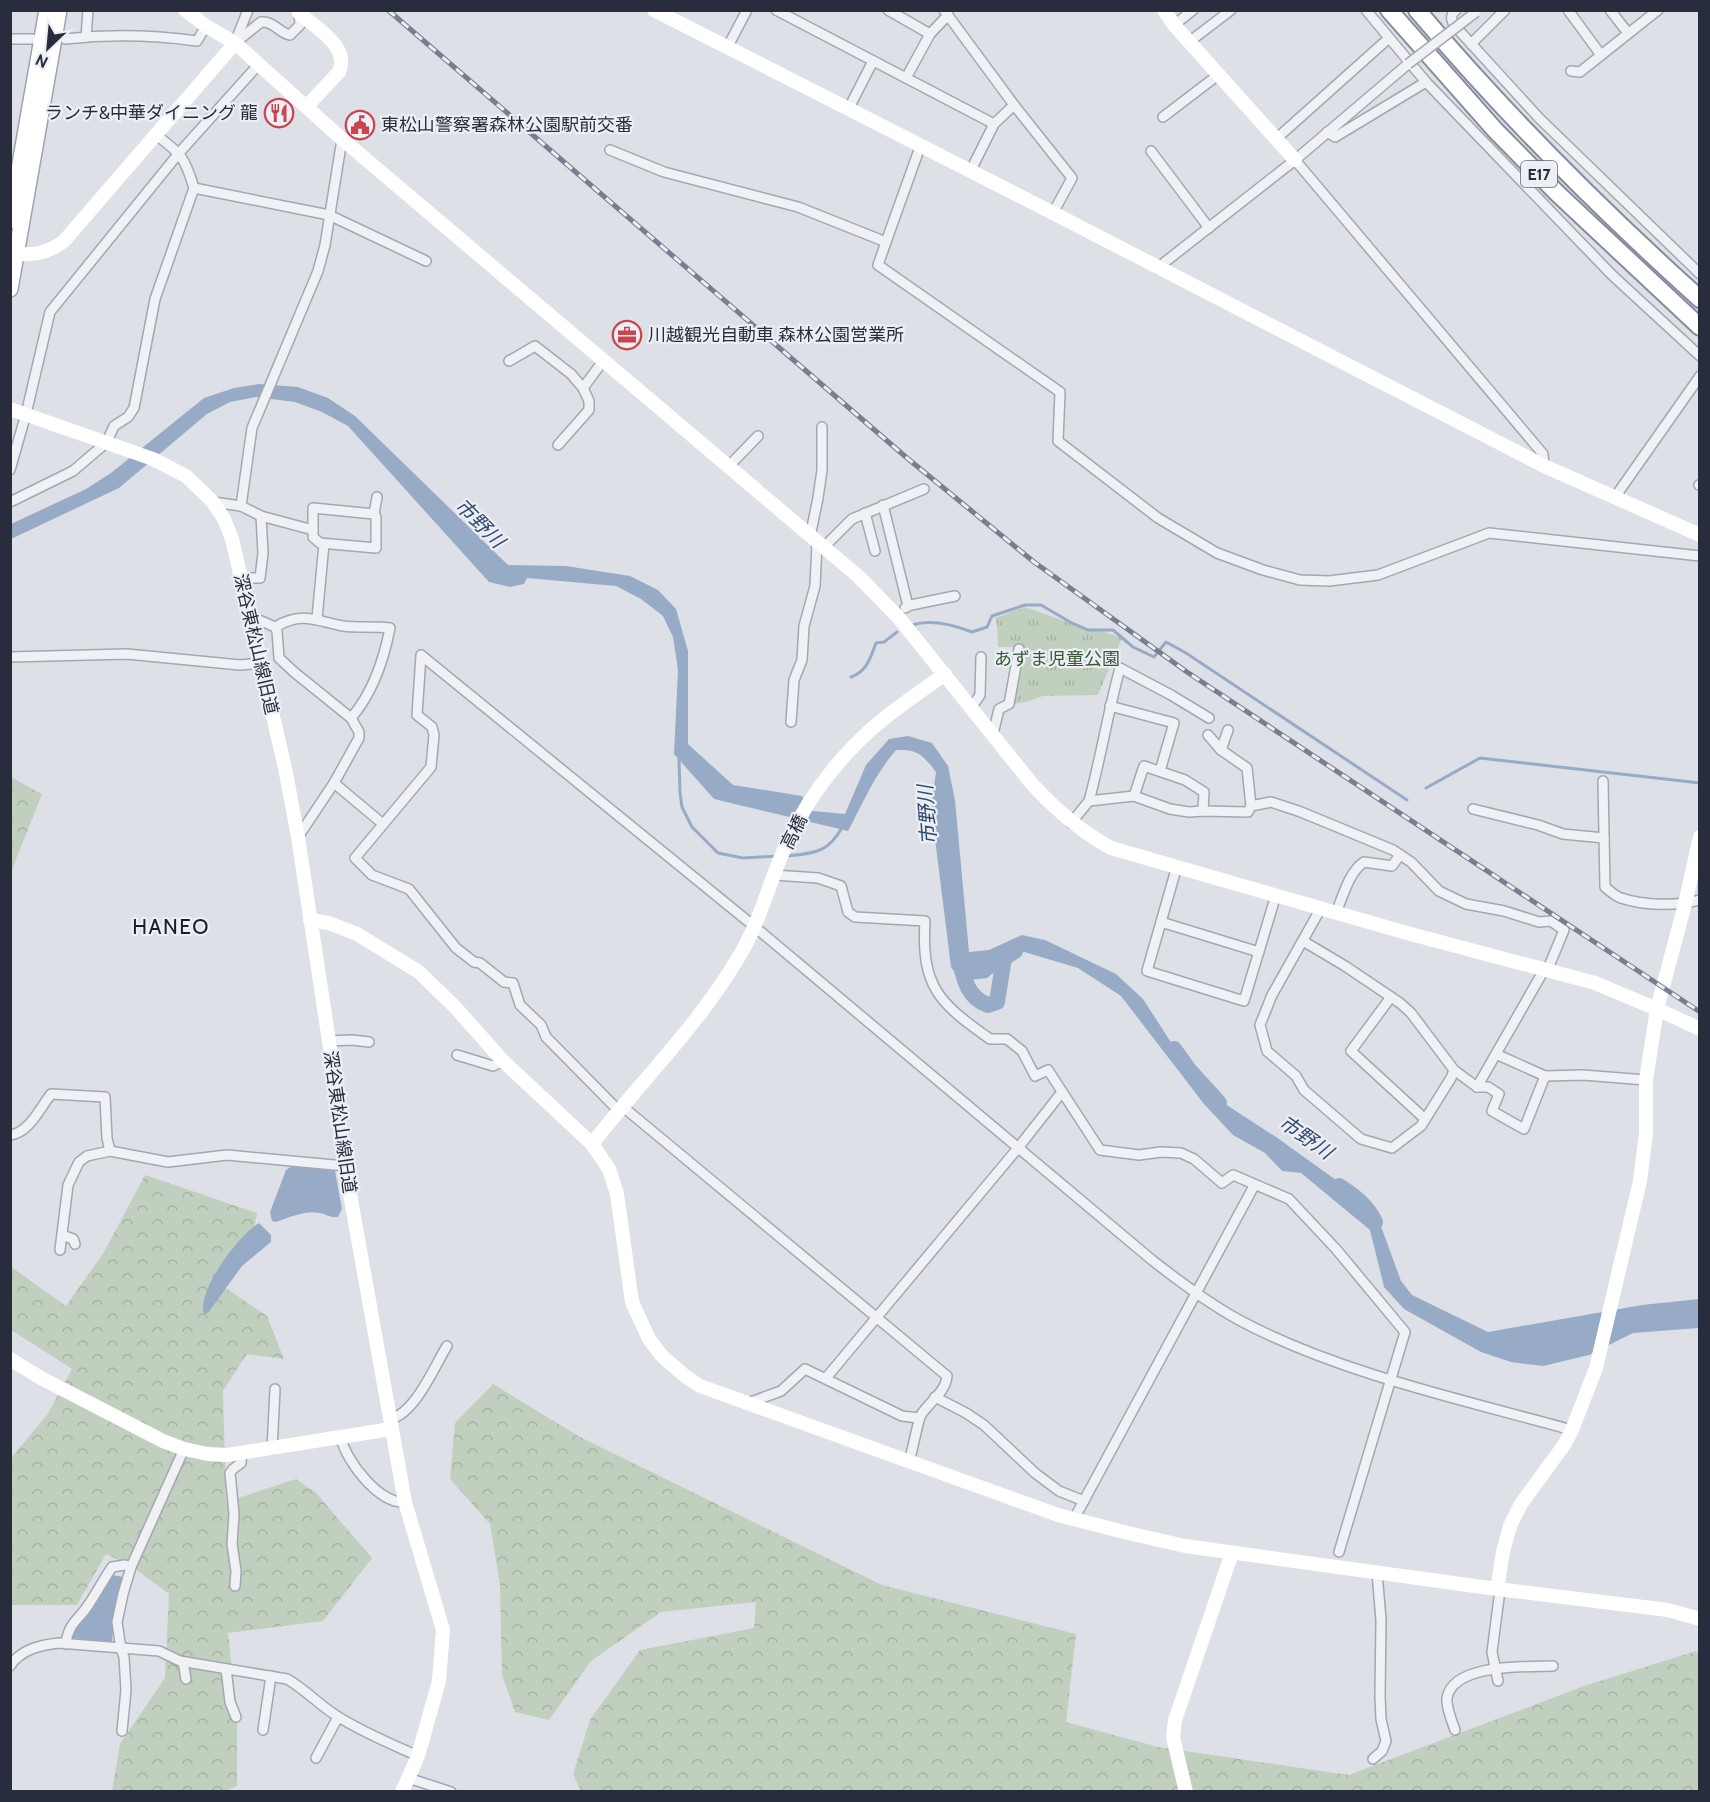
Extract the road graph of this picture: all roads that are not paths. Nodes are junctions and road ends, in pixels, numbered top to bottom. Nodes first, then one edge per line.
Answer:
1 (47, 10) edge
2 (59, 10) edge
3 (88, 10) edge
4 (185, 10) edge
5 (248, 10) edge
6 (654, 10) edge
7 (747, 10) edge
8 (888, 10) edge
9 (1164, 10) edge
10 (1193, 10) edge
11 (1231, 10) edge
12 (1366, 10) edge
13 (1389, 10) edge
14 (1417, 10) edge
15 (1456, 10) edge
16 (1505, 10) edge
17 (1568, 10) edge
18 (1610, 10) edge
19 (1658, 10) edge
20 (1477, 11) edge
21 (782, 12) edge
22 (946, 13) edge
23 (302, 18) edge
24 (1174, 25) junction
25 (206, 26) junction
26 (1628, 33) junction
27 (930, 34) junction
28 (86, 37) junction
29 (1389, 38) junction
30 (10, 39) edge
31 (32, 39) dead end
32 (65, 39) dead end
33 (1189, 42) junction
34 (235, 43) junction
35 (1471, 44) junction
36 (728, 48) junction
37 (1601, 55) junction
38 (873, 61) junction
39 (259, 64) junction
40 (1571, 70) dead end
41 (1218, 75) junction
42 (906, 78) junction
43 (1426, 82) junction
44 (1014, 105) junction
45 (307, 106) junction
46 (848, 110) junction
47 (1164, 117) dead end
48 (994, 124) junction
49 (1327, 132) junction
50 (156, 135) junction
51 (342, 139) junction
52 (1276, 139) junction
53 (920, 147) junction
54 (610, 150) dead end
55 (1151, 151) dead end
56 (179, 153) junction
57 (1295, 160) junction
58 (970, 172) junction
59 (194, 188) junction
60 (1053, 213) junction
61 (329, 215) junction
62 (10, 221) edge
63 (1209, 228) junction
64 (886, 242) junction
65 (14, 254) edge
66 (426, 261) dead end
67 (1159, 269) junction
68 (1700, 274) edge
69 (10, 289) edge
70 (1700, 299) edge
71 (1700, 327) edge
72 (1700, 356) edge
73 (509, 361) dead end
74 (603, 362) junction
75 (1700, 376) edge
76 (583, 387) junction
77 (10, 409) edge
78 (26, 414) junction
79 (822, 427) dead end
80 (758, 436) dead end
81 (111, 444) junction
82 (558, 445) dead end
83 (1544, 466) junction
84 (728, 467) junction
85 (10, 470) edge
86 (924, 489) dead end
87 (377, 497) dead end
88 (1615, 497) junction
89 (10, 502) edge
90 (213, 502) junction
91 (884, 505) junction
92 (241, 506) junction
93 (865, 513) junction
94 (374, 514) junction
95 (261, 516) junction
96 (313, 530) junction
97 (1700, 535) edge
98 (816, 542) junction
99 (324, 544) junction
100 (875, 551) dead end
101 (1700, 556) edge
102 (242, 578) junction
103 (955, 596) dead end
104 (908, 606) junction
105 (894, 613) junction
106 (317, 618) junction
107 (252, 620) junction
108 (276, 627) junction
109 (1019, 649) dead end
110 (10, 657) edge
111 (981, 657) dead end
112 (279, 658) junction
113 (260, 662) junction
114 (945, 674) junction
115 (1110, 706) junction
116 (971, 708) junction
117 (351, 718) junction
118 (1209, 718) dead end
119 (791, 722) dead end
120 (1228, 730) dead end
121 (993, 734) junction
122 (1208, 735) dead end
123 (1221, 750) junction
124 (1160, 771) junction
125 (1603, 781) dead end
126 (334, 783) junction
127 (1134, 796) junction
128 (1089, 801) junction
129 (1251, 806) junction
130 (1473, 809) dead end
131 (1203, 811) junction
132 (1071, 823) junction
133 (383, 824) junction
134 (298, 837) junction
135 (1700, 837) edge
136 (1604, 838) junction
137 (1400, 855) junction
138 (1177, 866) junction
139 (774, 875) junction
140 (1276, 895) junction
141 (1700, 900) edge
142 (1685, 904) junction
143 (1322, 908) junction
144 (1336, 913) junction
145 (310, 920) junction
146 (1161, 922) junction
147 (755, 927) junction
148 (1303, 941) junction
149 (1259, 952) junction
150 (1546, 970) junction
151 (1391, 997) junction
152 (1658, 1009) junction
153 (1700, 1029) edge
154 (329, 1041) junction
155 (369, 1042) dead end
156 (1496, 1054) junction
157 (457, 1055) dead end
158 (503, 1061) junction
159 (1454, 1070) junction
160 (1545, 1076) junction
161 (1646, 1080) junction
162 (1477, 1087) junction
163 (1062, 1092) junction
164 (620, 1108) junction
165 (1425, 1119) junction
166 (10, 1135) edge
167 (592, 1144) junction
168 (1018, 1148) junction
169 (110, 1151) junction
170 (345, 1166) junction
171 (1254, 1186) junction
172 (62, 1235) junction
173 (75, 1244) dead end
174 (60, 1250) dead end
175 (1196, 1294) junction
176 (876, 1317) junction
177 (447, 1346) dead end
178 (10, 1359) edge
179 (826, 1378) junction
180 (1392, 1380) junction
181 (275, 1389) dead end
182 (935, 1397) junction
183 (746, 1404) junction
184 (919, 1418) junction
185 (391, 1424) junction
186 (1572, 1430) junction
187 (341, 1438) junction
188 (184, 1449) junction
189 (272, 1449) junction
190 (242, 1453) junction
191 (909, 1462) junction
192 (1084, 1501) junction
193 (405, 1502) junction
194 (1074, 1519) junction
195 (1339, 1552) dead end
196 (1232, 1553) junction
197 (130, 1567) junction
198 (1377, 1572) junction
199 (235, 1586) dead end
200 (1498, 1589) junction
201 (1700, 1619) edge
202 (66, 1644) junction
203 (121, 1650) junction
204 (183, 1662) junction
205 (10, 1666) edge
206 (1552, 1666) dead end
207 (226, 1669) junction
208 (1496, 1669) junction
209 (272, 1676) junction
210 (186, 1679) dead end
211 (1498, 1681) dead end
212 (236, 1717) dead end
213 (338, 1717) junction
214 (263, 1730) dead end
215 (1455, 1730) dead end
216 (122, 1731) dead end
217 (418, 1756) junction
218 (316, 1758) dead end
219 (1373, 1758) dead end
220 (408, 1778) junction
221 (402, 1791) edge
222 (452, 1791) edge
223 (1186, 1791) edge

1 - 62 main road
2 - 65 main road
3 - 28 street
4 - 25 street
5 - 34 street
6 - 36 street
7 - 36 street
8 - 27 street
9 - 24 street
10 - 24 street
11 - 33 street
12 - 29 street
13 - 71 highway, E17
14 - 70 highway, E17
15 - 35 street
16 - 35 street
17 - 37 street
18 - 26 street
19 - 26 street
20 - 49 street, bridge
21 - 38 street
22 - 27 street
22 - 44 street
23 - 34 street
23 - 45 street
24 - 33 street
25 - 28 street
25 - 34 street
26 - 37 street
27 - 42 street
28 - 32 street
29 - 43 street
29 - 52 street
30 - 31 street
33 - 41 street
34 - 39 street
34 - 50 street
35 - 68 street
36 - 46 street
37 - 40 street
38 - 42 street
38 - 46 street
39 - 45 street
39 - 56 street
41 - 47 street
41 - 52 street
42 - 48 street
43 - 49 street
43 - 72 street
44 - 48 street
44 - 60 street
45 - 51 street
46 - 53 street
48 - 58 street
49 - 57 street
50 - 56 street
50 - 65 street
51 - 61 street
51 - 74 street
52 - 57 street
53 - 58 street
53 - 64 street
54 - 64 street
55 - 63 street
56 - 59 street
56 - 78 street
57 - 63 street
57 - 83 street
58 - 60 street
59 - 61 street
59 - 81 street
60 - 67 street
61 - 66 street
61 - 92 street
63 - 67 street
64 - 101 street
65 - 69 main road
67 - 83 street
73 - 76 street
74 - 76 street
74 - 84 street
75 - 88 street
76 - 82 street
77 - 78 street
78 - 81 street
78 - 85 street
79 - 98 street
80 - 84 street
81 - 89 street
81 - 90 street, 深谷東松山線旧道
83 - 88 street
84 - 98 street
86 - 91 street
87 - 94 street
88 - 97 street
90 - 92 street
90 - 102 street, 深谷東松山線旧道
91 - 93 street
91 - 104 street
92 - 95 street
93 - 98 street
93 - 100 street
94 - 96 street
94 - 99 street
95 - 96 street
95 - 102 street
96 - 99 street
98 - 105 street
98 - 119 street
99 - 106 street
102 - 107 street, 深谷東松山線旧道
103 - 104 street
104 - 105 street
105 - 114 street
106 - 108 street
106 - 117 street
107 - 108 street
107 - 113 street, 深谷東松山線旧道
108 - 112 street
109 - 121 street
110 - 113 street
111 - 116 street
112 - 113 street
112 - 117 street
113 - 134 street, 深谷東松山線旧道
114 - 116 street
114 - 139 street, 高橋
115 - 118 street
115 - 124 street
115 - 128 street
116 - 121 street
117 - 126 street
120 - 123 street
121 - 132 street
122 - 123 street
123 - 129 street
124 - 127 street
124 - 131 street
125 - 136 street
126 - 133 street
126 - 134 street
127 - 128 street
127 - 131 street
128 - 132 street
129 - 131 street
129 - 137 street
130 - 136 street
132 - 138 street
133 - 147 street
133 - 164 street
134 - 145 street, 深谷東松山線旧道
135 - 142 street
136 - 142 street
137 - 144 street
137 - 150 street
138 - 140 street
138 - 146 street
139 - 147 street, 高橋
139 - 163 street
140 - 143 street
140 - 149 street
141 - 142 street
142 - 152 street
143 - 144 street
143 - 148 street
144 - 150 street
145 - 154 street, 深谷東松山線旧道
145 - 158 street
146 - 149 street
146 - 149 street
147 - 164 street, 高橋
147 - 168 street
148 - 151 street
148 - 165 street
150 - 152 street
150 - 156 street
151 - 159 street
151 - 165 street
152 - 153 street
152 - 161 street
154 - 155 street
154 - 170 street, 深谷東松山線旧道
156 - 160 street
156 - 162 street
157 - 158 street
158 - 167 street
159 - 162 street
159 - 165 street
160 - 161 street
160 - 162 street
161 - 186 street
163 - 168 street
163 - 171 street
164 - 167 street, 高橋
164 - 176 street
166 - 169 street
167 - 183 street
168 - 175 street
168 - 176 street
169 - 170 street
169 - 172 street
170 - 185 street, 深谷東松山線旧道
171 - 175 street
171 - 180 street
172 - 173 street
172 - 174 street
175 - 180 street
175 - 192 street
176 - 179 street
176 - 182 street
177 - 185 street
178 - 188 street
179 - 183 street
179 - 184 street
180 - 186 street
180 - 195 street
181 - 189 street
182 - 184 street
182 - 192 street
183 - 191 street
184 - 191 street
185 - 187 street
185 - 193 street, 深谷東松山線旧道
186 - 200 street
187 - 189 street
187 - 193 street
188 - 190 street
188 - 197 street
189 - 190 street
190 - 199 street
191 - 194 street
192 - 194 street
193 - 217 street, 深谷東松山線旧道
194 - 196 street
196 - 198 street
196 - 223 street
197 - 202 street
197 - 203 street
198 - 200 street
198 - 219 street
200 - 201 street
200 - 208 street
202 - 203 street
202 - 205 street
203 - 204 street
203 - 216 street
204 - 207 street
204 - 210 street
206 - 208 street
207 - 209 street
207 - 212 street
208 - 211 street
208 - 215 street
209 - 213 street
209 - 214 street
213 - 217 street
213 - 218 street
217 - 220 street, 深谷東松山線旧道
220 - 221 street, 深谷東松山線旧道
220 - 222 street

